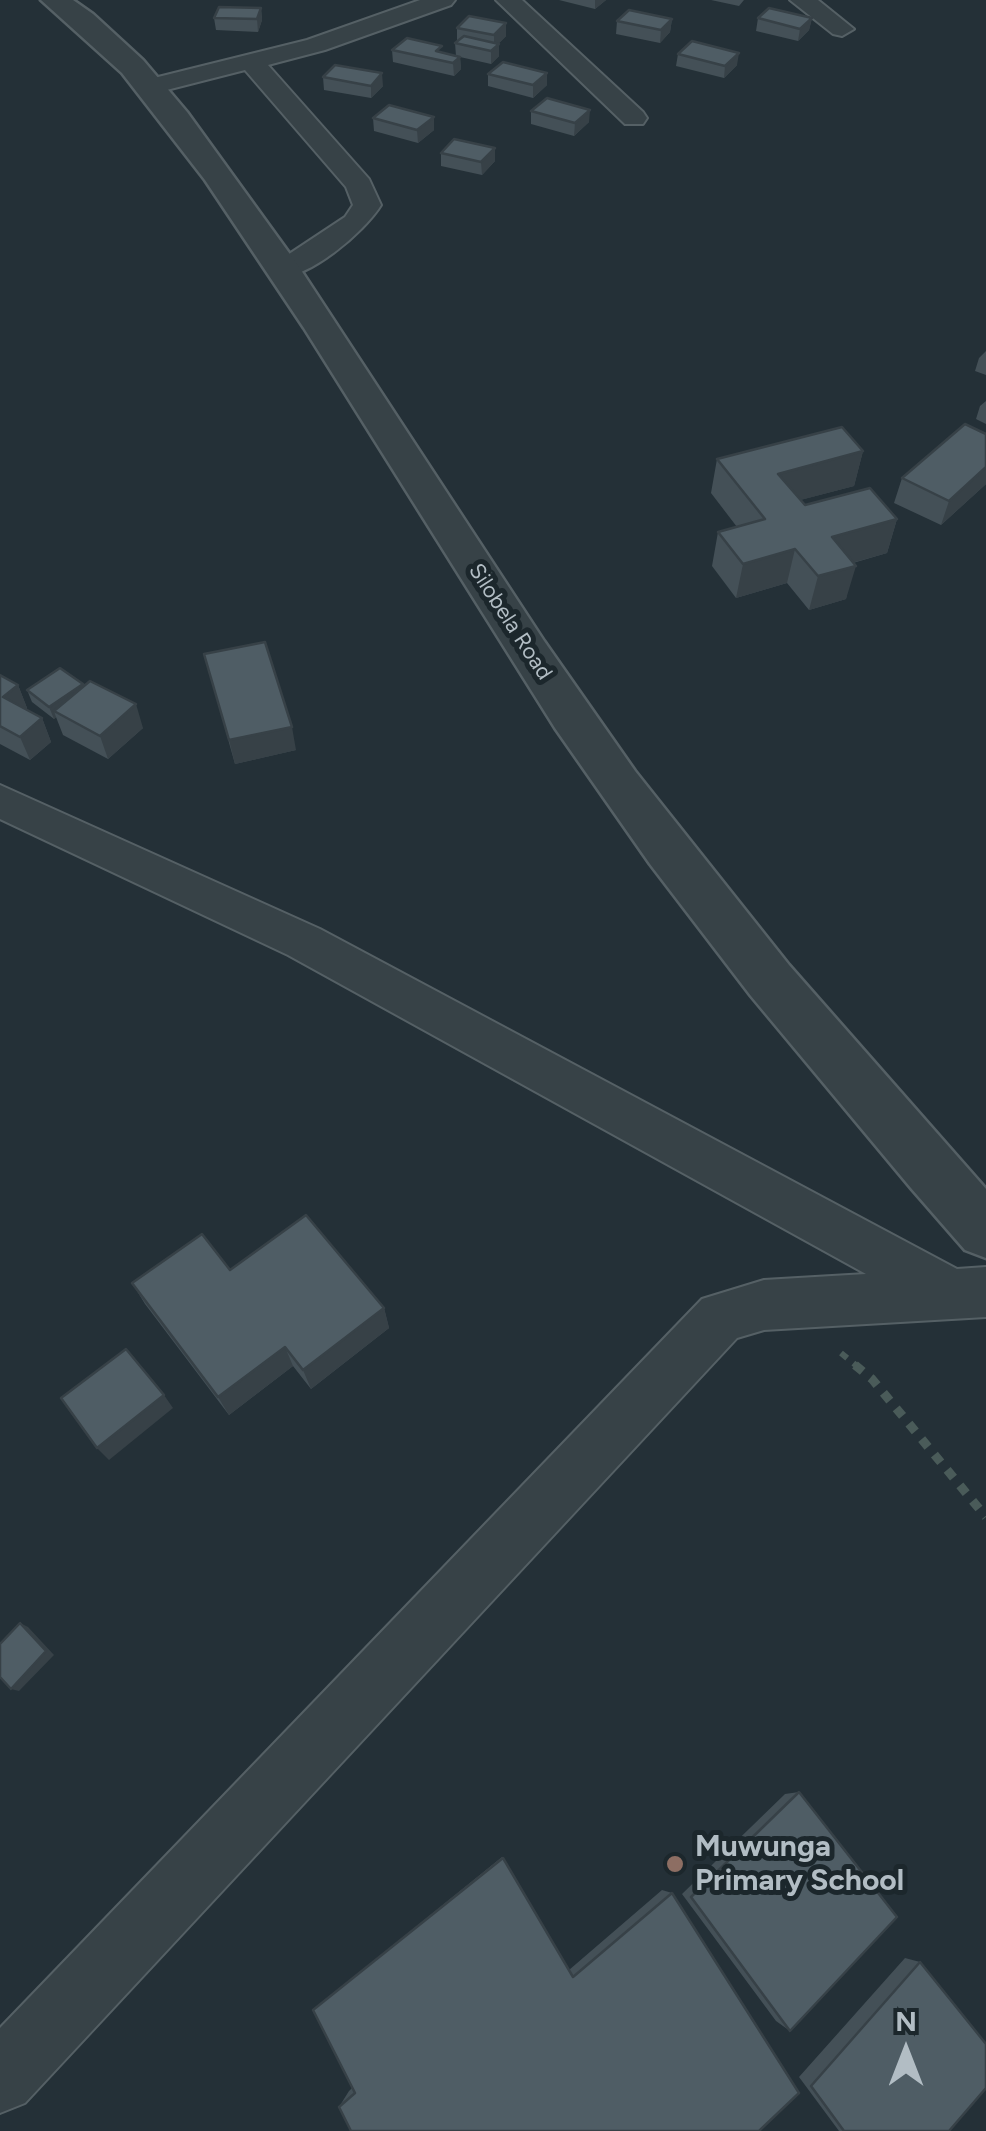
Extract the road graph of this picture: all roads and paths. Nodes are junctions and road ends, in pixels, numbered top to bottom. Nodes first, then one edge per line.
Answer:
1 (55, 0) edge
2 (443, 0) edge
3 (508, 0) edge
4 (802, 0) edge
5 (842, 29) dead end
6 (252, 62) junction
7 (151, 86) junction
8 (634, 118) dead end
9 (285, 270) junction
10 (0, 801) edge
11 (986, 1231) edge
12 (970, 1294) edge
13 (835, 1350) dead end
14 (986, 1517) edge
15 (0, 2078) edge

1 - 7 street, Silobela Road
2 - 6 street
3 - 8 street
4 - 5 street
6 - 7 street
6 - 9 street
7 - 9 street, Silobela Road
9 - 11 street, Silobela Road
10 - 12 street
12 - 15 street
13 - 14 path

